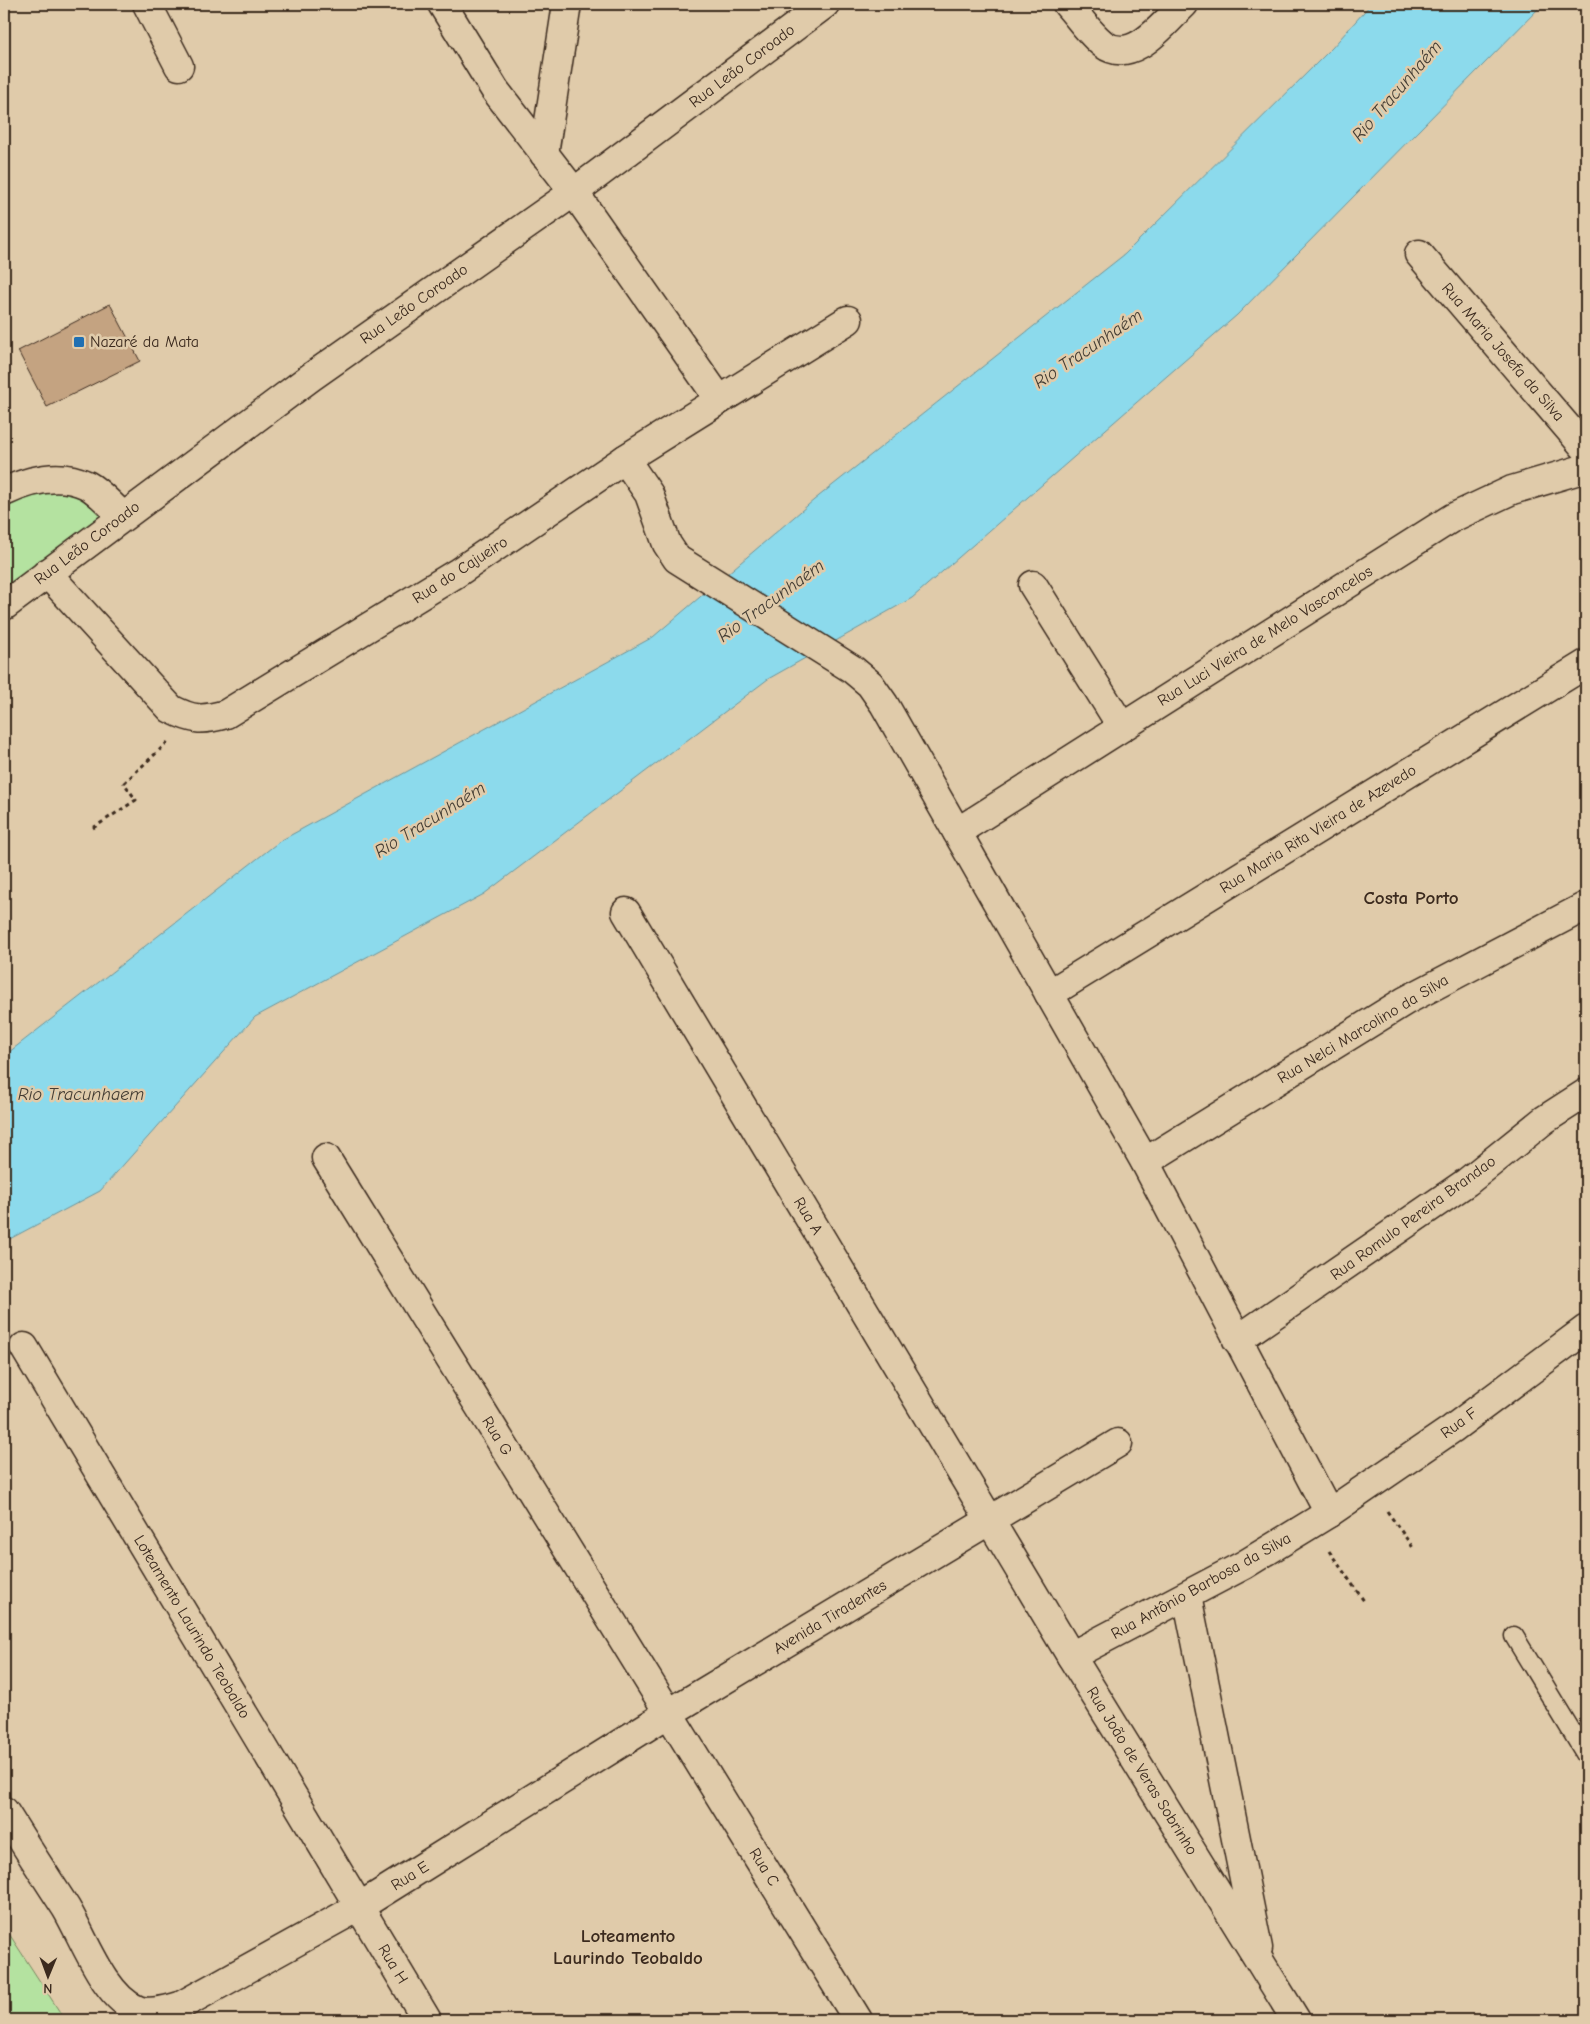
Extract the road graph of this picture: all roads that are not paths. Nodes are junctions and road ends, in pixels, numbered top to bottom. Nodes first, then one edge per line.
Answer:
1 (147, 4) edge
2 (442, 4) edge
3 (566, 4) edge
4 (825, 4) edge
5 (1067, 4) edge
6 (1184, 4) edge
7 (179, 66) dead end
8 (544, 154) junction
9 (574, 192) junction
10 (1419, 254) dead end
11 (848, 320) dead end
12 (719, 399) junction
13 (1586, 449) edge
14 (625, 459) junction
15 (1586, 468) edge
16 (4, 492) edge
17 (123, 516) junction
18 (47, 574) junction
19 (1033, 585) dead end
20 (4, 606) edge
21 (1586, 664) edge
22 (1122, 727) junction
23 (957, 832) junction
24 (1586, 906) edge
25 (626, 912) dead end
26 (1049, 994) junction
27 (1586, 1093) edge
28 (326, 1158) dead end
29 (1145, 1162) junction
30 (1586, 1329) edge
31 (1237, 1340) junction
32 (24, 1347) dead end
33 (1118, 1443) dead end
34 (1329, 1513) junction
35 (990, 1520) junction
36 (1187, 1596) junction
37 (1514, 1636) dead end
38 (1071, 1656) junction
39 (669, 1713) junction
40 (1586, 1754) edge
41 (4, 1811) edge
42 (359, 1907) junction
43 (1262, 1965) junction
44 (1291, 2018) edge
45 (427, 2020) edge
46 (858, 2020) edge

1 - 7 street
2 - 8 street
3 - 8 street
4 - 9 street, Rua Leão Coroado
5 - 6 street
8 - 9 street
9 - 12 street
9 - 17 street, Rua Leão Coroado
10 - 13 street, Rua Maria Josefa da Silva
11 - 12 street, Rua do Cajueiro
12 - 14 street, Rua do Cajueiro
14 - 18 street, Rua do Cajueiro
14 - 23 street
15 - 22 street, Rua Luci Vieira de Melo Vasconcelos
16 - 17 street
17 - 18 street, Rua Leão Coroado
18 - 20 street, Rua Leão Coroado
19 - 22 street
21 - 26 street, Rua Maria Rita Vieira de Azevedo
22 - 23 street, Rua Luci Vieira de Melo Vasconcelos
23 - 26 street
24 - 29 street, Rua Nelci Marcolino da Silva
25 - 35 street, Rua A
26 - 29 street
27 - 31 street, Rua Romulo Pereira Brandao
28 - 39 street, Rua G
29 - 31 street
30 - 34 street, Rua F
31 - 34 street
32 - 42 street, Loteamento Laurindo Teobaldo
33 - 35 street, Avenida Tiradentes
34 - 36 street, Rua Antônio Barbosa da Silva
35 - 38 street, Rua João de Veras Sobrinho
35 - 39 street, Avenida Tiradentes
36 - 38 street, Rua Antônio Barbosa da Silva
36 - 43 street
37 - 40 lane
38 - 43 street, Rua João de Veras Sobrinho
39 - 42 street, Rua E
39 - 46 street, Rua C
41 - 42 street, Rua E
42 - 45 street, Rua H
43 - 44 street, Rua João de Veras Sobrinho

